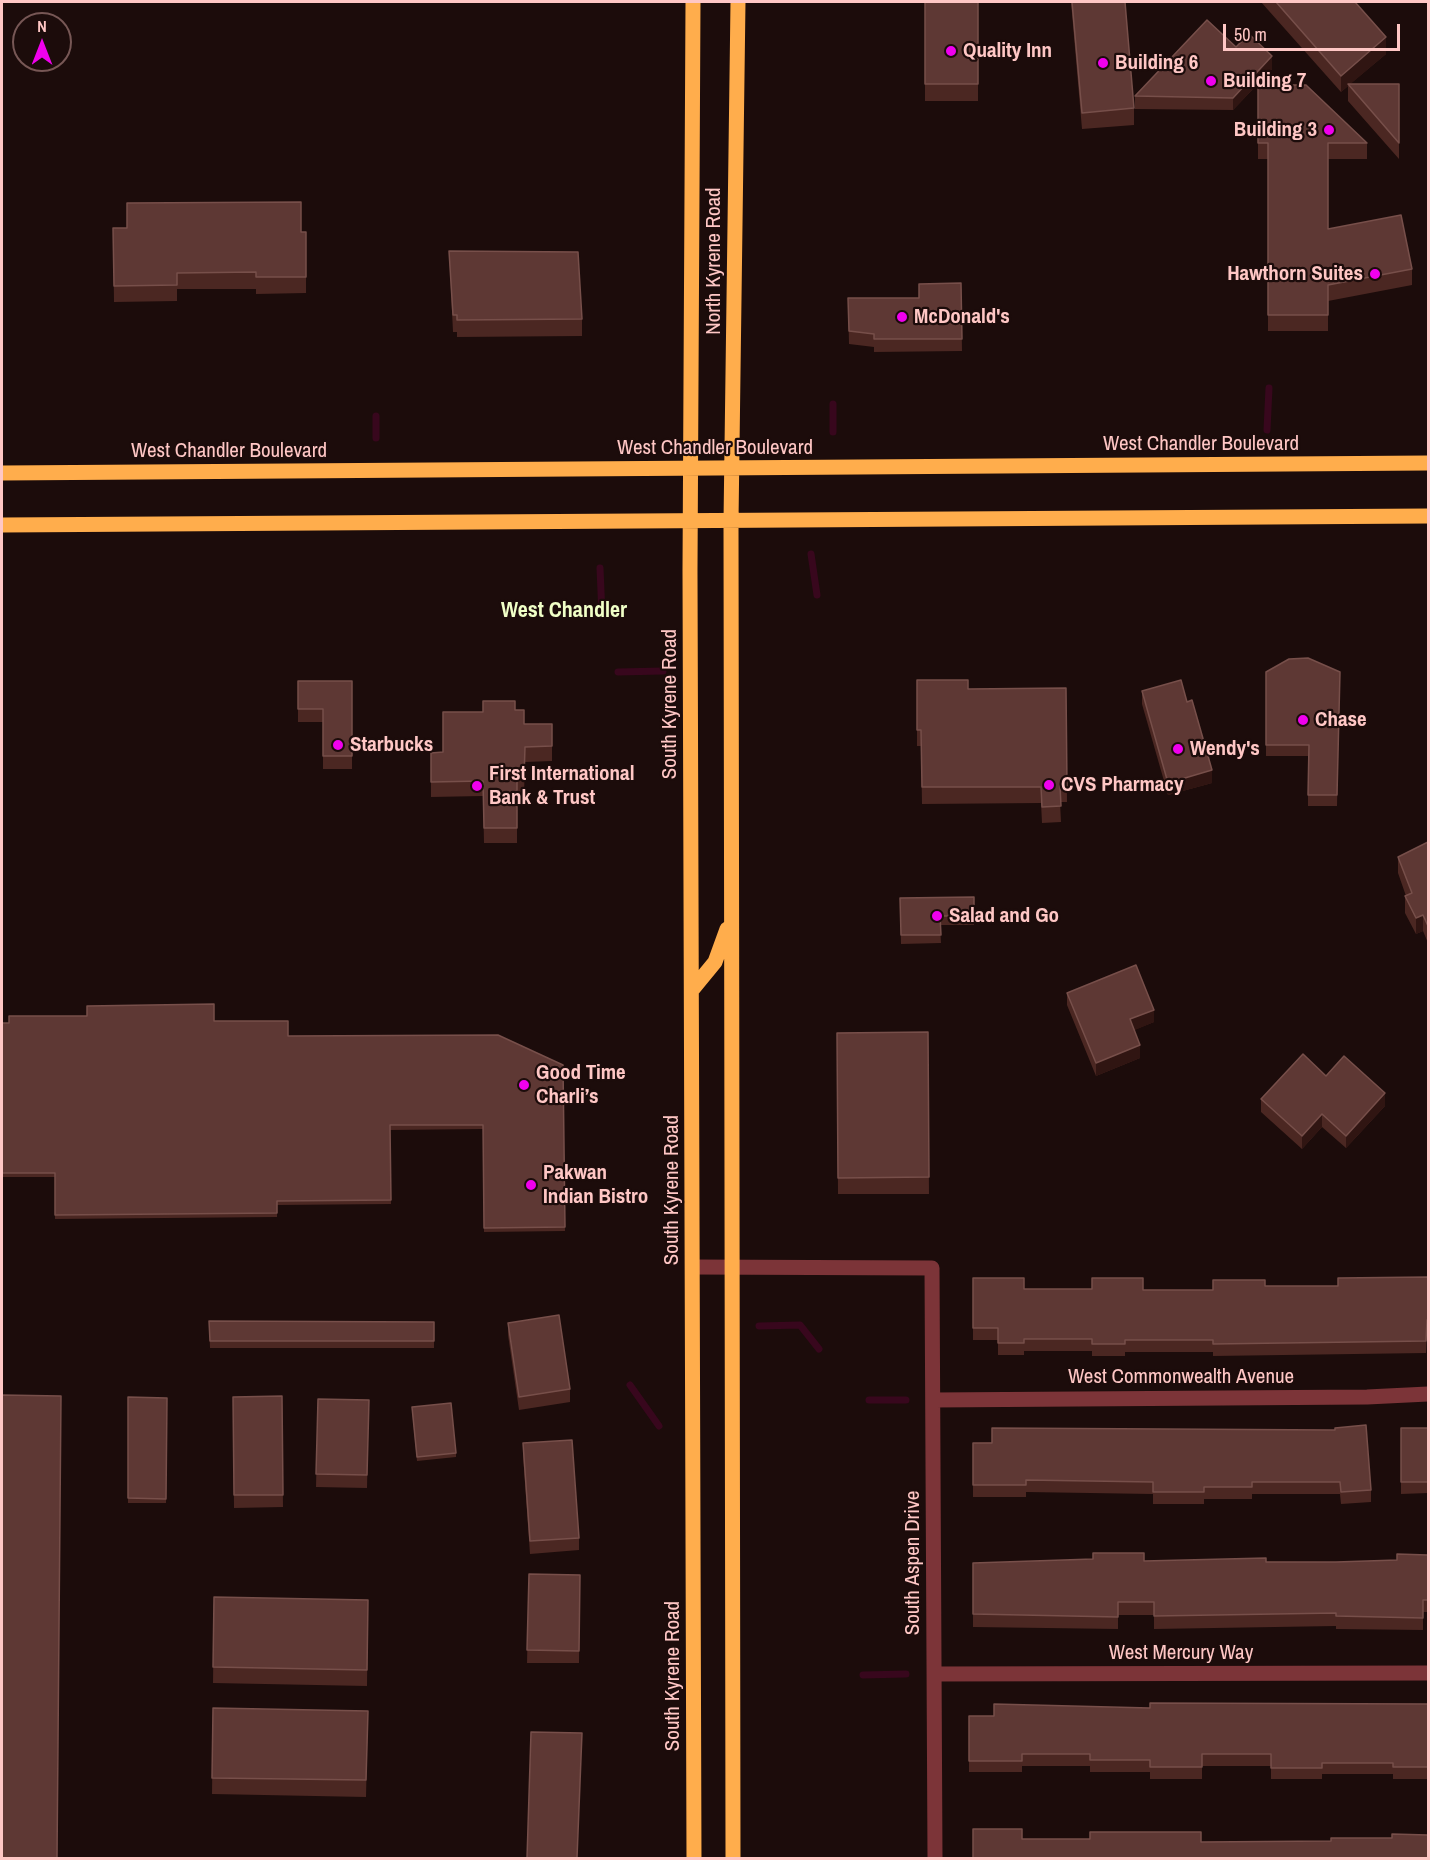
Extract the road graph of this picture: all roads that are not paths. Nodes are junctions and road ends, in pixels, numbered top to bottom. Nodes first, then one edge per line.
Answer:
1 (693, 2) edge
2 (738, 2) edge
3 (1428, 463) edge
4 (690, 469) junction
5 (732, 469) junction
6 (2, 473) edge
7 (1428, 516) edge
8 (690, 521) junction
9 (731, 521) junction
10 (2, 525) edge
11 (732, 911) junction
12 (692, 990) junction
13 (693, 1267) junction
14 (733, 1267) junction
15 (1428, 1394) edge
16 (933, 1400) junction
17 (1428, 1673) edge
18 (934, 1674) junction
19 (694, 1858) edge
20 (733, 1858) edge
21 (935, 1858) edge

1 - 4 main road, North Kyrene Road
2 - 5 main road, North Kyrene Road
3 - 5 main road, West Chandler Boulevard
4 - 5 main road, West Chandler Boulevard
4 - 6 main road, West Chandler Boulevard
4 - 8 main road, North Kyrene Road
5 - 9 main road, North Kyrene Road
7 - 9 main road
8 - 9 main road
8 - 10 main road
8 - 12 main road, South Kyrene Road
9 - 11 main road
11 - 12 main road
11 - 14 main road
12 - 13 main road, South Kyrene Road
13 - 14 street
13 - 19 main road, South Kyrene Road
14 - 16 street, South Aspen Drive
14 - 20 main road
15 - 16 street, West Commonwealth Avenue
16 - 18 street, South Aspen Drive
17 - 18 street, West Mercury Way
18 - 21 street, South Aspen Drive

